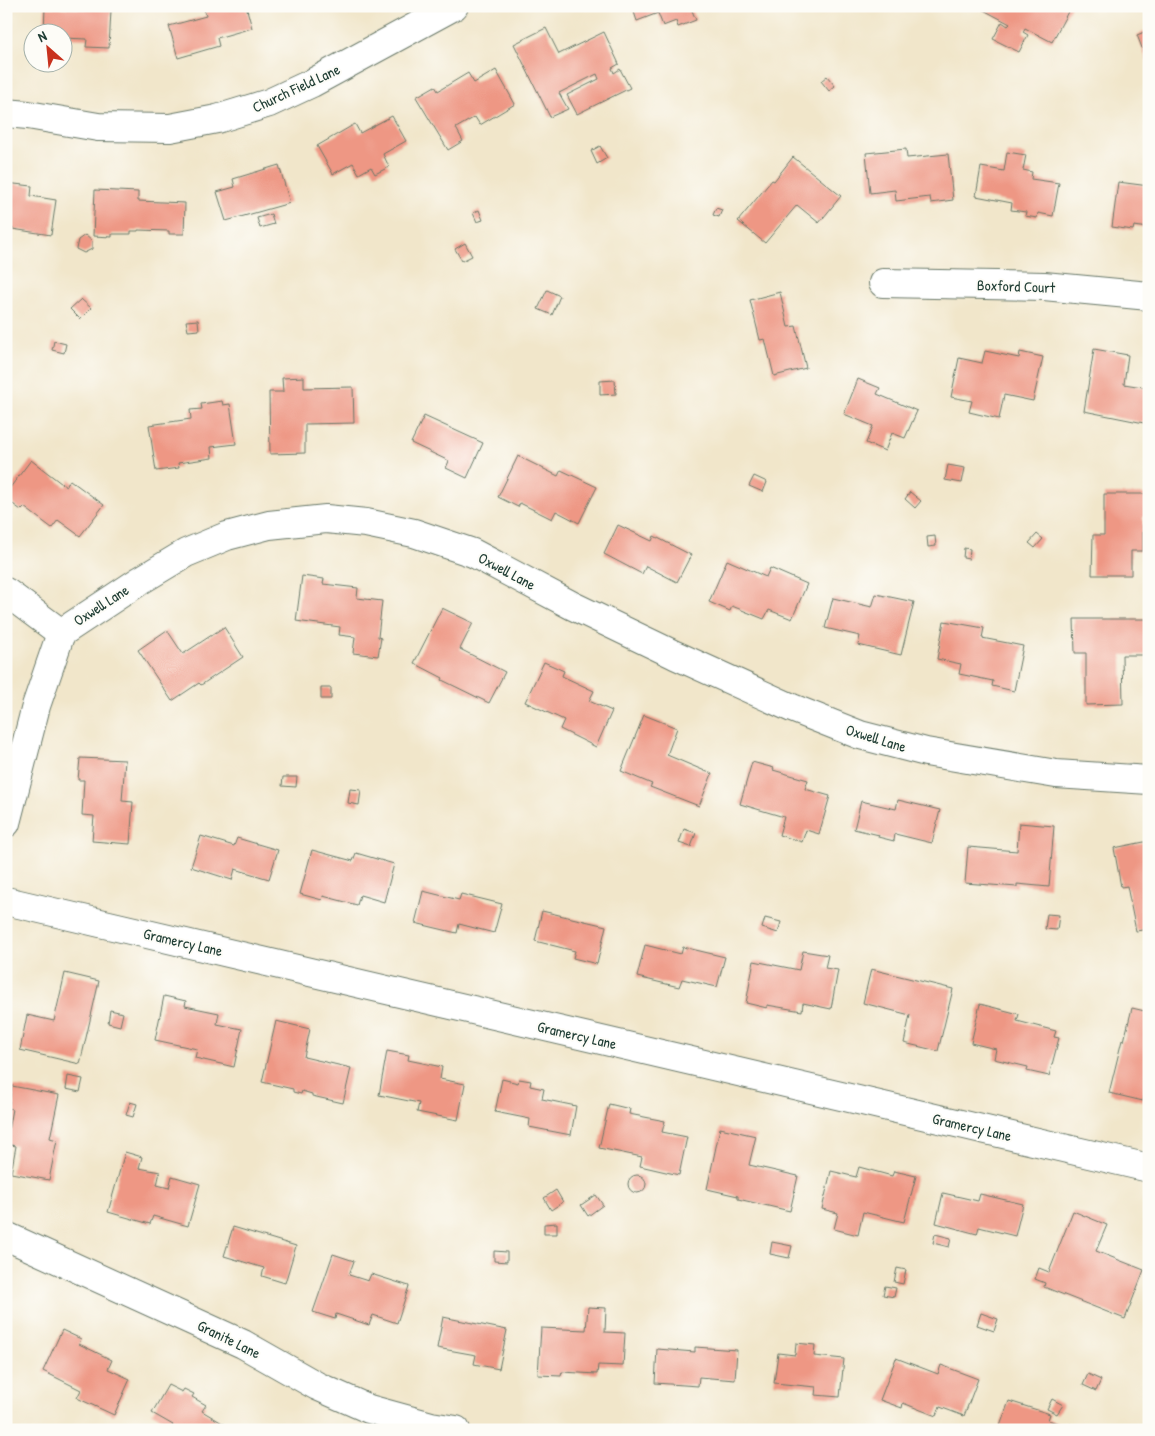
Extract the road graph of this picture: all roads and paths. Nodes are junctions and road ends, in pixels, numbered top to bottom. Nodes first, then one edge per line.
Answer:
1 (454, 6) edge
2 (6, 113) edge
3 (884, 283) dead end
4 (1149, 296) edge
5 (6, 592) edge
6 (60, 633) junction
7 (1149, 780) edge
8 (6, 823) edge
9 (6, 901) edge
10 (1149, 1168) edge
11 (6, 1236) edge
12 (456, 1430) edge

1 - 2 street, Church Field Lane
3 - 4 street, Boxford Court
5 - 6 street
6 - 7 street, Oxwell Lane
6 - 8 street, Oxwell Lane
9 - 10 street, Gramercy Lane
11 - 12 street, Granite Lane

